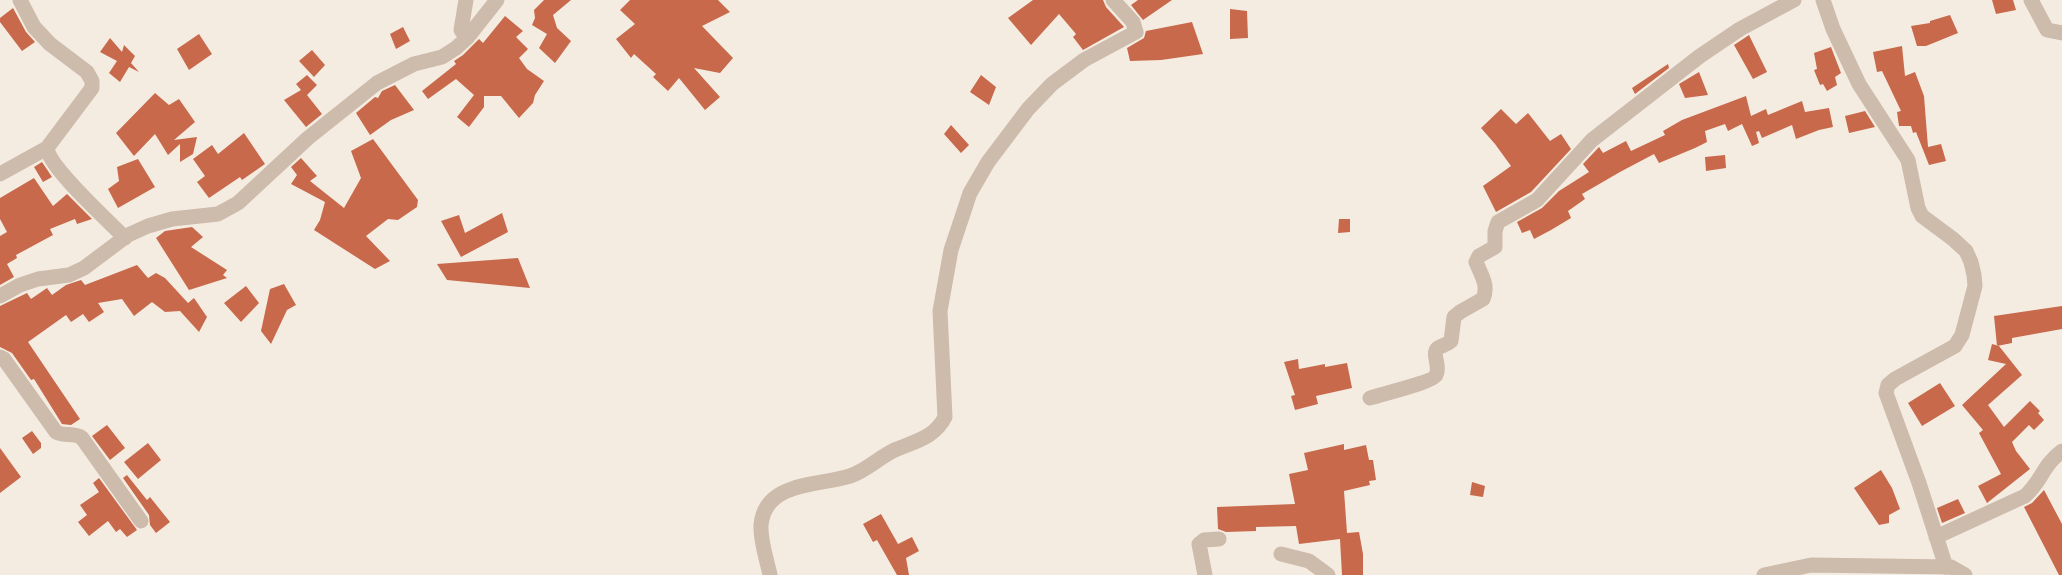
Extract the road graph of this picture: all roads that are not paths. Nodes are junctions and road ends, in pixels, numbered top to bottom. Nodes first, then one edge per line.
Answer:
1 (20, 0) edge
2 (466, 0) edge
3 (496, 0) edge
4 (1113, 0) edge
5 (1794, 0) edge
6 (1822, 0) edge
7 (2031, 0) edge
8 (2062, 33) edge
9 (467, 38) junction
10 (47, 148) junction
11 (0, 174) edge
12 (125, 238) junction
13 (0, 296) edge
14 (0, 357) edge
15 (1370, 398) dead end
16 (2062, 451) edge
17 (141, 521) dead end
18 (1936, 537) junction
19 (1220, 539) dead end
20 (1281, 554) dead end
21 (1946, 567) junction
22 (770, 575) edge
23 (1205, 575) edge
24 (1328, 575) edge
25 (1764, 575) edge
26 (1965, 575) edge

1 - 10 street
2 - 9 street
3 - 9 street
4 - 22 street
5 - 15 street
6 - 18 street
7 - 8 street
9 - 12 street
10 - 11 street
10 - 12 street
12 - 13 street
14 - 17 street
16 - 18 street
18 - 21 street
19 - 23 street
20 - 24 street
21 - 25 street
21 - 26 street

